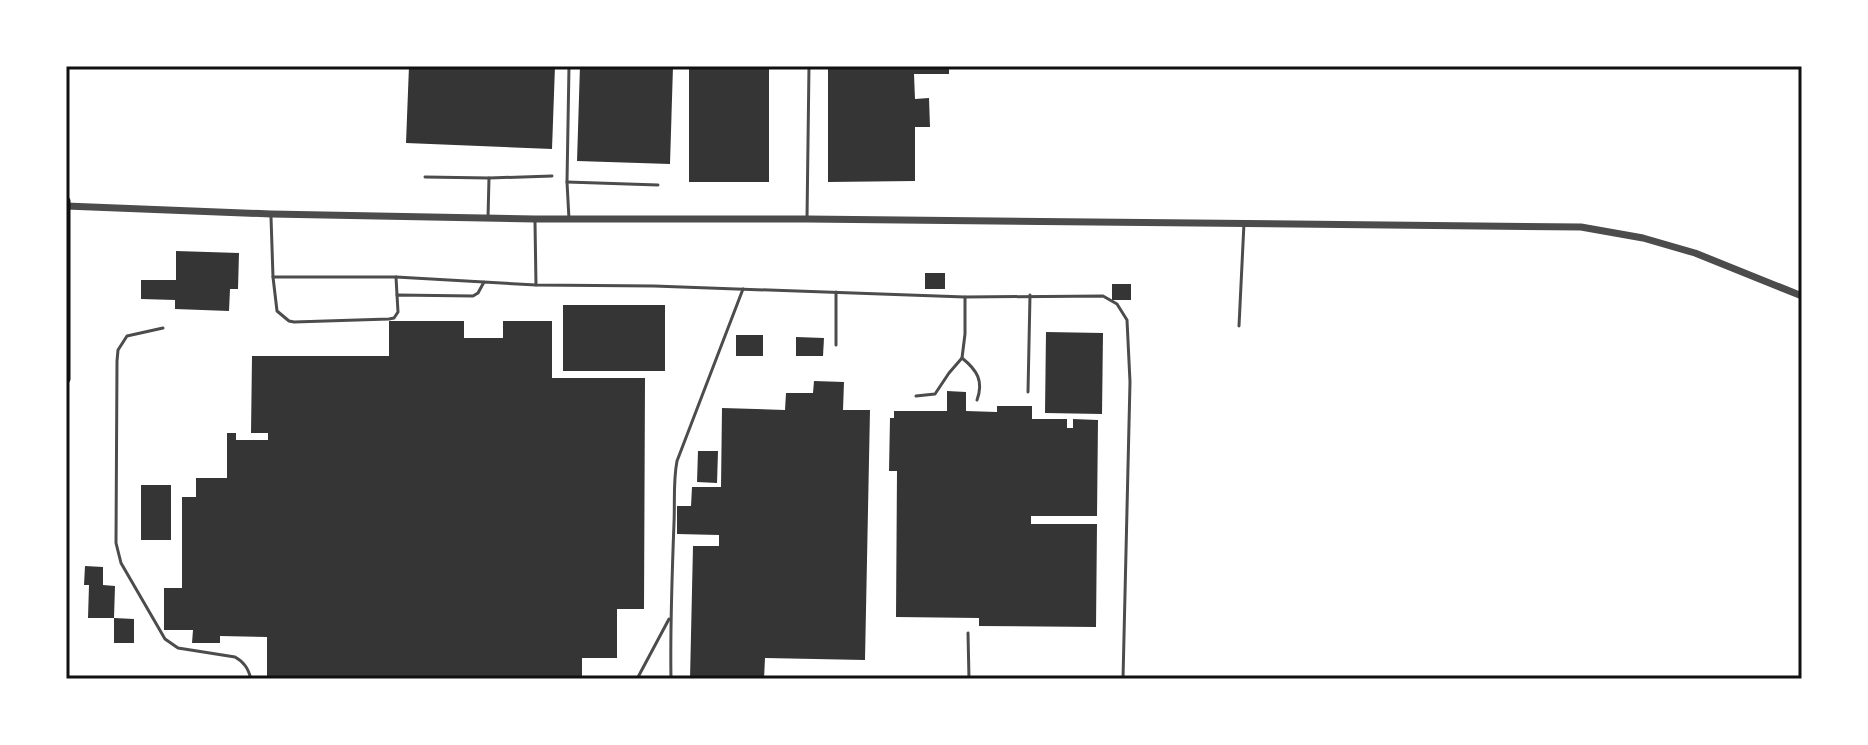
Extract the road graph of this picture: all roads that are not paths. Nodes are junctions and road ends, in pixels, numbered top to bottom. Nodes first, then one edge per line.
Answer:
1 (569, 66) edge
2 (809, 66) edge
3 (552, 176) dead end
4 (425, 177) dead end
5 (489, 178) junction
6 (567, 182) junction
7 (658, 185) dead end
8 (66, 204) edge
9 (271, 214) junction
10 (488, 218) junction
11 (535, 219) junction
12 (569, 219) junction
13 (807, 219) junction
14 (1244, 223) junction
15 (273, 277) junction
16 (396, 277) junction
17 (484, 282) junction
18 (536, 285) junction
19 (743, 289) junction
20 (836, 292) junction
21 (397, 295) junction
22 (1030, 295) junction
23 (1802, 296) edge
24 (965, 297) junction
25 (1239, 326) dead end
26 (163, 328) dead end
27 (836, 345) dead end
28 (962, 358) junction
29 (66, 379) edge
30 (1028, 392) dead end
31 (916, 396) dead end
32 (977, 400) dead end
33 (670, 616) junction
34 (968, 633) dead end
35 (251, 679) edge
36 (637, 679) edge
37 (671, 679) edge
38 (969, 679) edge
39 (1123, 679) edge

1 - 6 lane
2 - 13 lane
3 - 5 lane
4 - 5 lane
5 - 10 lane
6 - 7 lane
6 - 12 lane
8 - 9 street
8 - 29 main road
9 - 10 street
9 - 15 lane
10 - 11 street
11 - 12 street
11 - 18 lane
12 - 13 street
13 - 14 street
14 - 23 street
14 - 25 lane
15 - 16 lane
15 - 21 lane
16 - 17 lane
16 - 21 lane
17 - 18 lane
17 - 21 lane
18 - 19 lane
19 - 20 lane
19 - 33 lane
20 - 24 lane
20 - 27 lane
22 - 24 lane
22 - 30 lane
22 - 39 lane
24 - 28 lane
26 - 35 lane
28 - 31 lane
28 - 32 lane
33 - 36 lane
33 - 37 lane
34 - 38 lane

